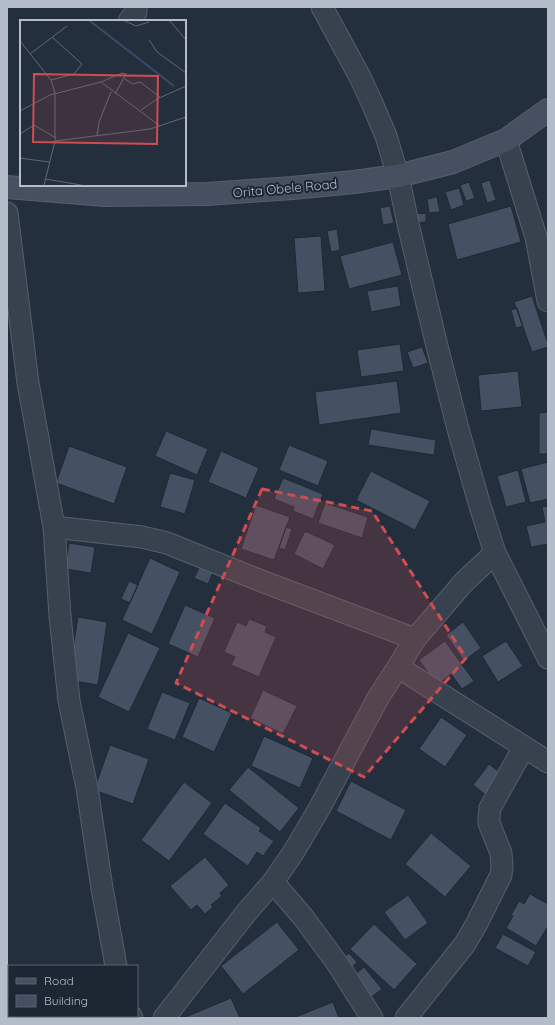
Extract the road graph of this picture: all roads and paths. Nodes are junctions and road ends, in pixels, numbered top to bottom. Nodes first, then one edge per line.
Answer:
1 (136, 7) edge
2 (322, 7) edge
3 (130, 20) edge
4 (548, 110) edge
5 (506, 140) junction
6 (398, 176) junction
7 (31, 187) edge
8 (7, 188) edge
9 (7, 213) edge
10 (548, 301) edge
11 (54, 527) junction
12 (495, 554) junction
13 (415, 639) junction
14 (548, 658) edge
15 (398, 667) junction
16 (524, 747) junction
17 (548, 762) edge
18 (273, 882) junction
19 (116, 965) edge
20 (164, 1018) edge
21 (372, 1018) edge
22 (406, 1018) edge

1 - 3 street
2 - 6 street
4 - 5 main road, Orita Obele Road
5 - 6 main road, Orita Obele Road
5 - 10 street
6 - 7 main road, Orita Obele Road
6 - 12 street
7 - 8 main road, Orita Obele Road
9 - 11 street
11 - 13 street
11 - 19 street
12 - 13 street
12 - 14 street
13 - 15 street
15 - 16 street
15 - 18 street
16 - 17 street
16 - 22 street
18 - 20 street
18 - 21 street

